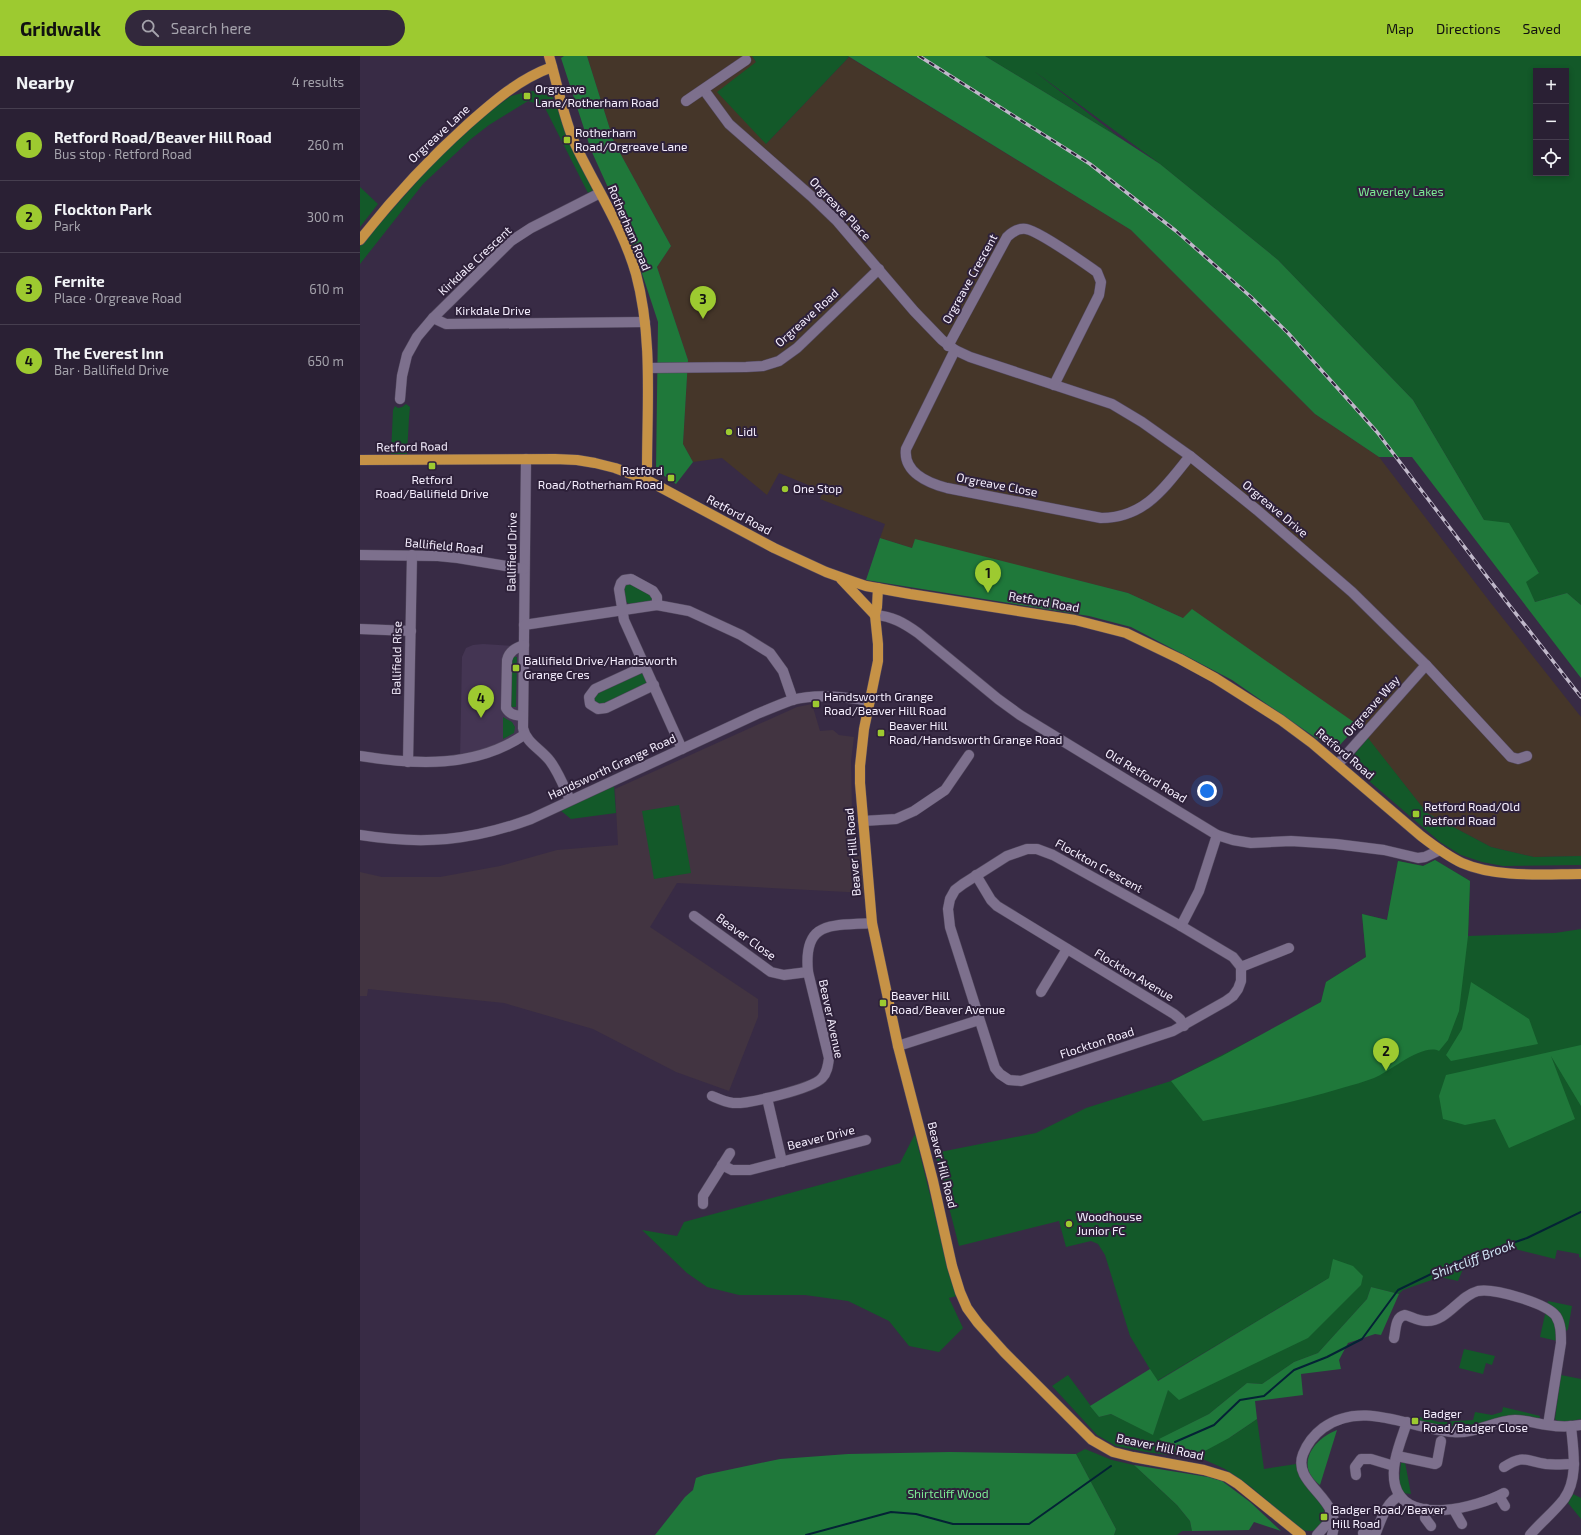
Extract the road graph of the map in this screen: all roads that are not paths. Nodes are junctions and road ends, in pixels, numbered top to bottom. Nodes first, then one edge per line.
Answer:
1 (551, 59) edge
2 (746, 60) dead end
3 (704, 90) junction
4 (686, 101) dead end
5 (600, 192) junction
6 (360, 240) edge
7 (879, 269) junction
8 (434, 318) junction
9 (645, 322) junction
10 (952, 348) junction
11 (648, 368) junction
12 (1054, 385) junction
13 (400, 399) dead end
14 (1190, 456) junction
15 (526, 459) junction
16 (360, 460) edge
17 (645, 479) junction
18 (360, 555) edge
19 (412, 555) junction
20 (524, 569) junction
21 (840, 577) junction
22 (866, 586) junction
23 (878, 588) junction
24 (657, 605) junction
25 (622, 610) junction
26 (872, 612) junction
27 (524, 625) junction
28 (360, 629) edge
29 (411, 631) junction
30 (524, 644) junction
31 (1426, 665) junction
32 (645, 666) junction
33 (654, 685) junction
34 (793, 700) junction
35 (870, 701) junction
36 (522, 716) junction
37 (524, 735) junction
38 (682, 749) junction
39 (969, 755) dead end
40 (360, 756) edge
41 (1527, 756) dead end
42 (408, 762) junction
43 (1338, 764) junction
44 (570, 800) junction
45 (863, 821) junction
46 (360, 835) edge
47 (1217, 835) junction
48 (1440, 850) junction
49 (1581, 874) edge
50 (976, 875) junction
51 (694, 916) dead end
52 (872, 923) junction
53 (1181, 926) junction
54 (1290, 948) dead end
55 (1067, 949) junction
56 (1241, 967) junction
57 (808, 972) junction
58 (1041, 992) dead end
59 (979, 1020) junction
60 (1184, 1026) junction
61 (898, 1046) junction
62 (712, 1096) dead end
63 (767, 1098) junction
64 (866, 1140) dead end
65 (730, 1153) dead end
66 (782, 1162) junction
67 (722, 1165) junction
68 (703, 1204) dead end
69 (1394, 1338) dead end
70 (1407, 1422) junction
71 (1576, 1425) edge
72 (1548, 1426) junction
73 (1441, 1441) dead end
74 (1396, 1456) junction
75 (1574, 1464) junction
76 (1394, 1466) junction
77 (1504, 1467) dead end
78 (1356, 1475) dead end
79 (1400, 1496) junction
80 (1506, 1506) dead end
81 (1330, 1509) junction
82 (1426, 1509) junction
83 (1454, 1510) junction
84 (1462, 1524) dead end
85 (1431, 1526) dead end
86 (1301, 1535) edge
87 (1317, 1535) edge
88 (1332, 1535) edge
89 (1375, 1535) edge
90 (1530, 1535) edge

1 - 5 main road, Rotherham Road
1 - 6 main road, Orgreave Lane
2 - 3 street
3 - 4 street
3 - 7 street, Orgreave Place
5 - 8 street, Kirkdale Crescent
5 - 9 main road, Rotherham Road
7 - 10 street, Orgreave Place
7 - 11 street, Orgreave Road
8 - 9 street, Kirkdale Drive
8 - 13 street
9 - 11 main road, Rotherham Road
10 - 12 street, Orgreave Drive
10 - 12 street, Orgreave Crescent
10 - 14 street, Orgreave Close
11 - 17 main road, Rotherham Road
12 - 14 street, Orgreave Drive
14 - 31 street, Orgreave Drive
15 - 16 main road, Retford Road
15 - 17 main road, Retford Road
15 - 20 street, Ballifield Drive
17 - 21 main road, Retford Road
18 - 19 street, Ballifield Road
19 - 20 street, Ballifield Road
19 - 29 street, Ballifield Rise
20 - 27 street, Ballifield Drive
21 - 22 main road, Retford Road
21 - 26 main road
22 - 23 main road, Retford Road
22 - 26 main road, Beaver Hill Road
23 - 26 main road, Beaver Hill Road
23 - 43 main road, Retford Road
24 - 25 street
24 - 25 street
24 - 34 street
25 - 27 street
25 - 32 street
26 - 35 main road, Beaver Hill Road
26 - 47 street, Old Retford Road
27 - 30 street, Ballifield Drive
28 - 29 street
29 - 42 street, Ballifield Rise
30 - 36 street, Ballifield Drive
30 - 36 street
31 - 41 street, Orgreave Drive
31 - 43 street, Orgreave Way
32 - 33 street
32 - 33 street
33 - 38 street
34 - 35 street, Handsworth Grange Road
34 - 38 street, Handsworth Grange Road
35 - 45 main road, Beaver Hill Road
36 - 37 street, Ballifield Drive
37 - 42 street
37 - 44 street
38 - 44 street, Handsworth Grange Road
39 - 45 street
40 - 42 street
43 - 48 main road, Retford Road
44 - 46 street, Handsworth Grange Road
45 - 52 main road, Beaver Hill Road
47 - 48 street, Old Retford Road
47 - 53 street
48 - 49 main road, Retford Road
50 - 53 street, Flockton Crescent
50 - 55 street, Flockton Avenue
50 - 59 street, Flockton Crescent
51 - 57 street, Beaver Close
52 - 57 street, Beaver Avenue
52 - 61 main road, Beaver Hill Road
53 - 56 street
54 - 56 street
55 - 58 street
55 - 60 street, Flockton Avenue
56 - 60 street, Flockton Road
57 - 63 street, Beaver Avenue
59 - 60 street, Flockton Road
59 - 61 street
61 - 86 main road, Beaver Hill Road
62 - 63 street, Beaver Avenue
63 - 66 street, Beaver Drive
64 - 66 street, Beaver Drive
65 - 67 street
66 - 67 street, Beaver Drive
67 - 68 street
69 - 72 street
70 - 72 street
70 - 74 street
70 - 81 street
71 - 72 street
71 - 75 street
73 - 74 street
74 - 76 street
75 - 77 street
75 - 90 street
76 - 78 street
76 - 79 street
79 - 82 street
79 - 89 street
80 - 83 street
81 - 87 street
81 - 88 street
82 - 83 street
82 - 85 street
83 - 84 street

